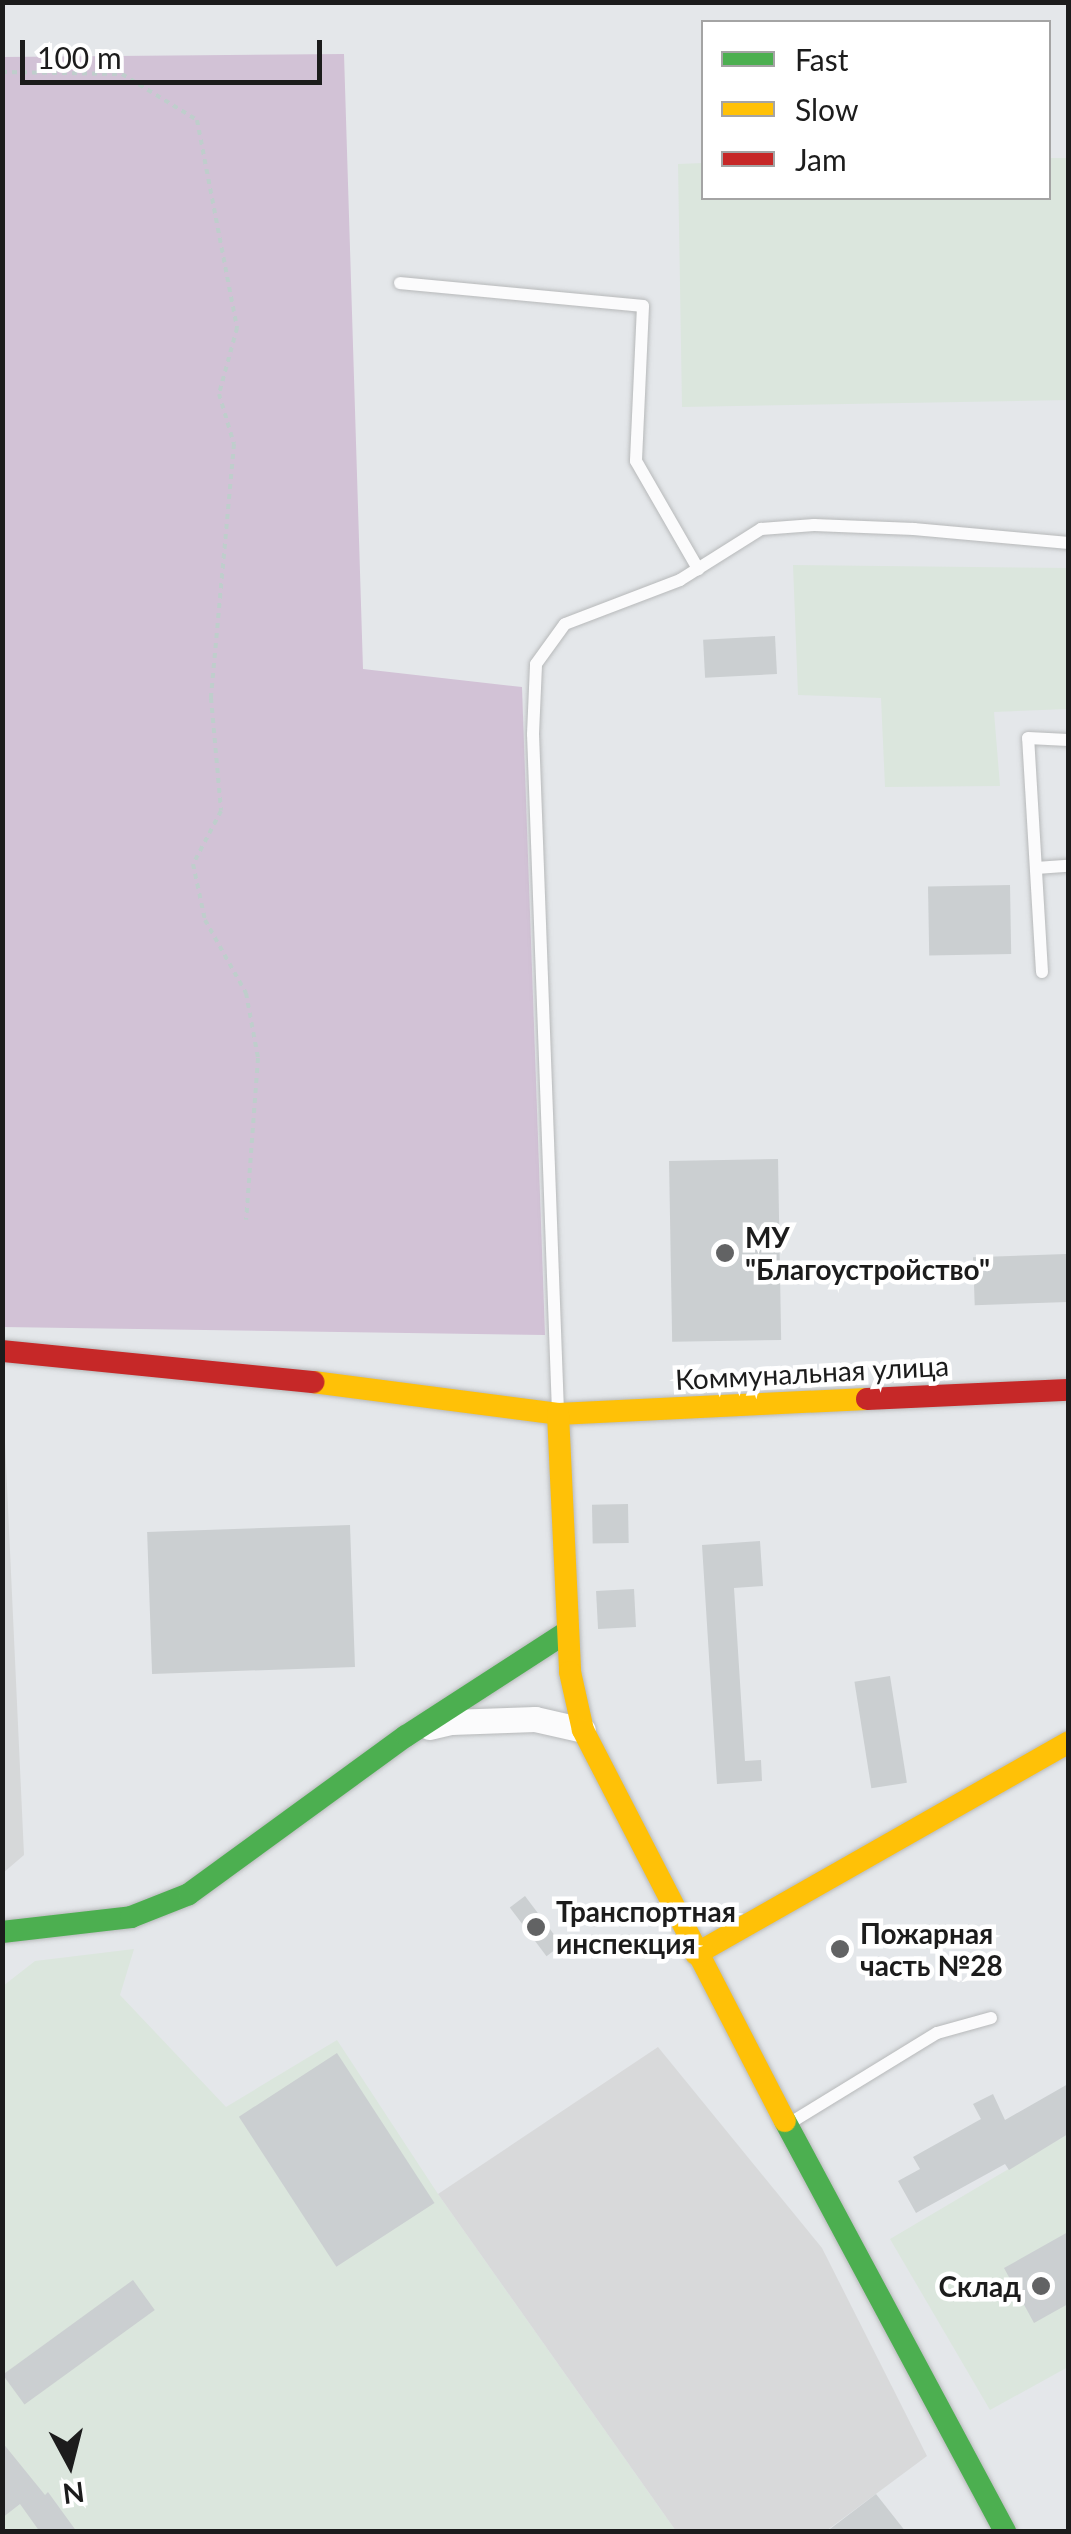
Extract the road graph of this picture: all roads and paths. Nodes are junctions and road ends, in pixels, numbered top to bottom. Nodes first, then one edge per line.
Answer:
1 (2, 72) edge
2 (400, 283) dead end
3 (1068, 543) edge
4 (698, 568) junction
5 (1068, 740) edge
6 (1068, 866) edge
7 (1036, 868) junction
8 (1042, 972) dead end
9 (246, 1220) dead end
10 (2, 1351) edge
11 (1068, 1390) edge
12 (558, 1414) junction
13 (567, 1632) junction
14 (582, 1730) junction
15 (406, 1736) junction
16 (1068, 1743) edge
17 (2, 1932) edge
18 (696, 1954) junction
19 (991, 2018) dead end
20 (790, 2122) junction
21 (1005, 2532) edge

1 - 9 path
2 - 4 lane
3 - 4 lane
4 - 12 lane
5 - 7 lane
6 - 7 lane
7 - 8 lane
10 - 12 street, Коммунальная улица
11 - 12 street, Коммунальная улица
12 - 13 street
13 - 14 street
13 - 15 street
14 - 15 street
14 - 18 street
15 - 17 street
16 - 18 street
18 - 20 street
19 - 20 lane
20 - 21 street

